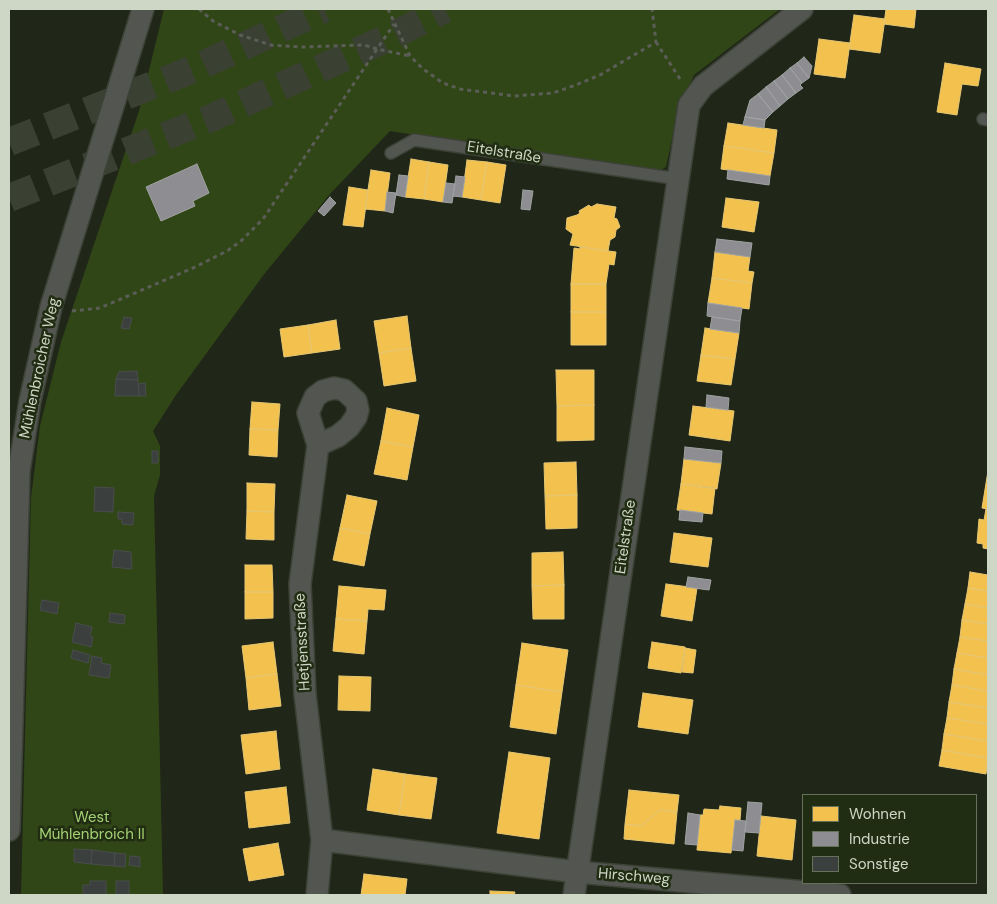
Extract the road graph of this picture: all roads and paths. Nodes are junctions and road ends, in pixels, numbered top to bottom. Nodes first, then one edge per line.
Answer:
1 (143, 9) edge
2 (199, 9) edge
3 (388, 9) edge
4 (652, 9) edge
5 (802, 9) edge
6 (394, 24) junction
7 (656, 42) junction
8 (377, 49) junction
9 (410, 56) junction
10 (694, 96) junction
11 (391, 153) dead end
12 (679, 179) junction
13 (51, 306) junction
14 (318, 445) dead end
15 (9, 830) edge
16 (322, 840) junction
17 (577, 872) junction
18 (317, 895) edge
19 (574, 895) edge
20 (840, 895) edge

1 - 13 street, Mühlenbroicher Weg
2 - 8 path
3 - 6 path
4 - 7 path
5 - 10 street
6 - 8 path
6 - 9 path
7 - 9 path
7 - 10 path
8 - 9 path
8 - 13 path
10 - 12 street, Eitelstraße
11 - 12 lane, Eitelstraße
12 - 17 street, Eitelstraße
13 - 15 street, Mühlenbroicher Weg
14 - 16 street, Hetjensstraße
16 - 17 street
16 - 18 street, Hetjensstraße
17 - 19 street, Eitelstraße
17 - 20 street, Hirschweg

